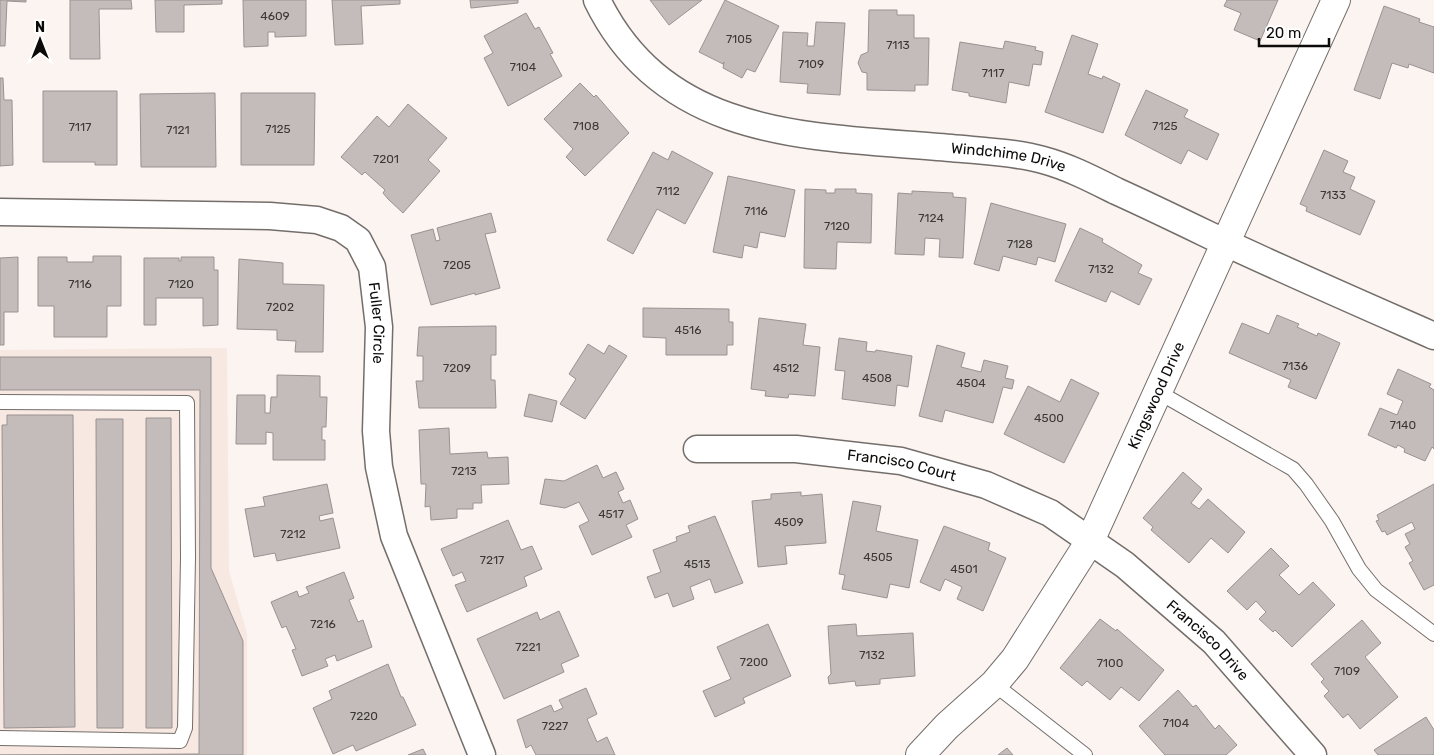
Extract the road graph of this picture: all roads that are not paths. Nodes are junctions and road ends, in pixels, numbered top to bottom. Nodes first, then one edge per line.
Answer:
1 (597, 0) edge
2 (1336, 0) edge
3 (0, 212) edge
4 (1226, 244) junction
5 (1434, 336) edge
6 (1158, 392) junction
7 (0, 402) edge
8 (697, 449) dead end
9 (1090, 541) junction
10 (1434, 634) edge
11 (994, 684) junction
12 (0, 738) edge
13 (482, 755) edge
14 (920, 755) edge
15 (1085, 755) edge
16 (1313, 755) edge

1 - 4 street, Windchime Drive
2 - 4 street, Kingswood Drive
3 - 13 street, Fuller Circle
4 - 5 street, Windchime Drive
4 - 6 street, Kingswood Drive
6 - 9 street, Kingswood Drive
6 - 10 lane
7 - 12 lane
8 - 9 street, Francisco Court
9 - 11 street, Kingswood Drive
9 - 16 street, Francisco Drive
11 - 14 street, Kingswood Drive
11 - 15 lane

